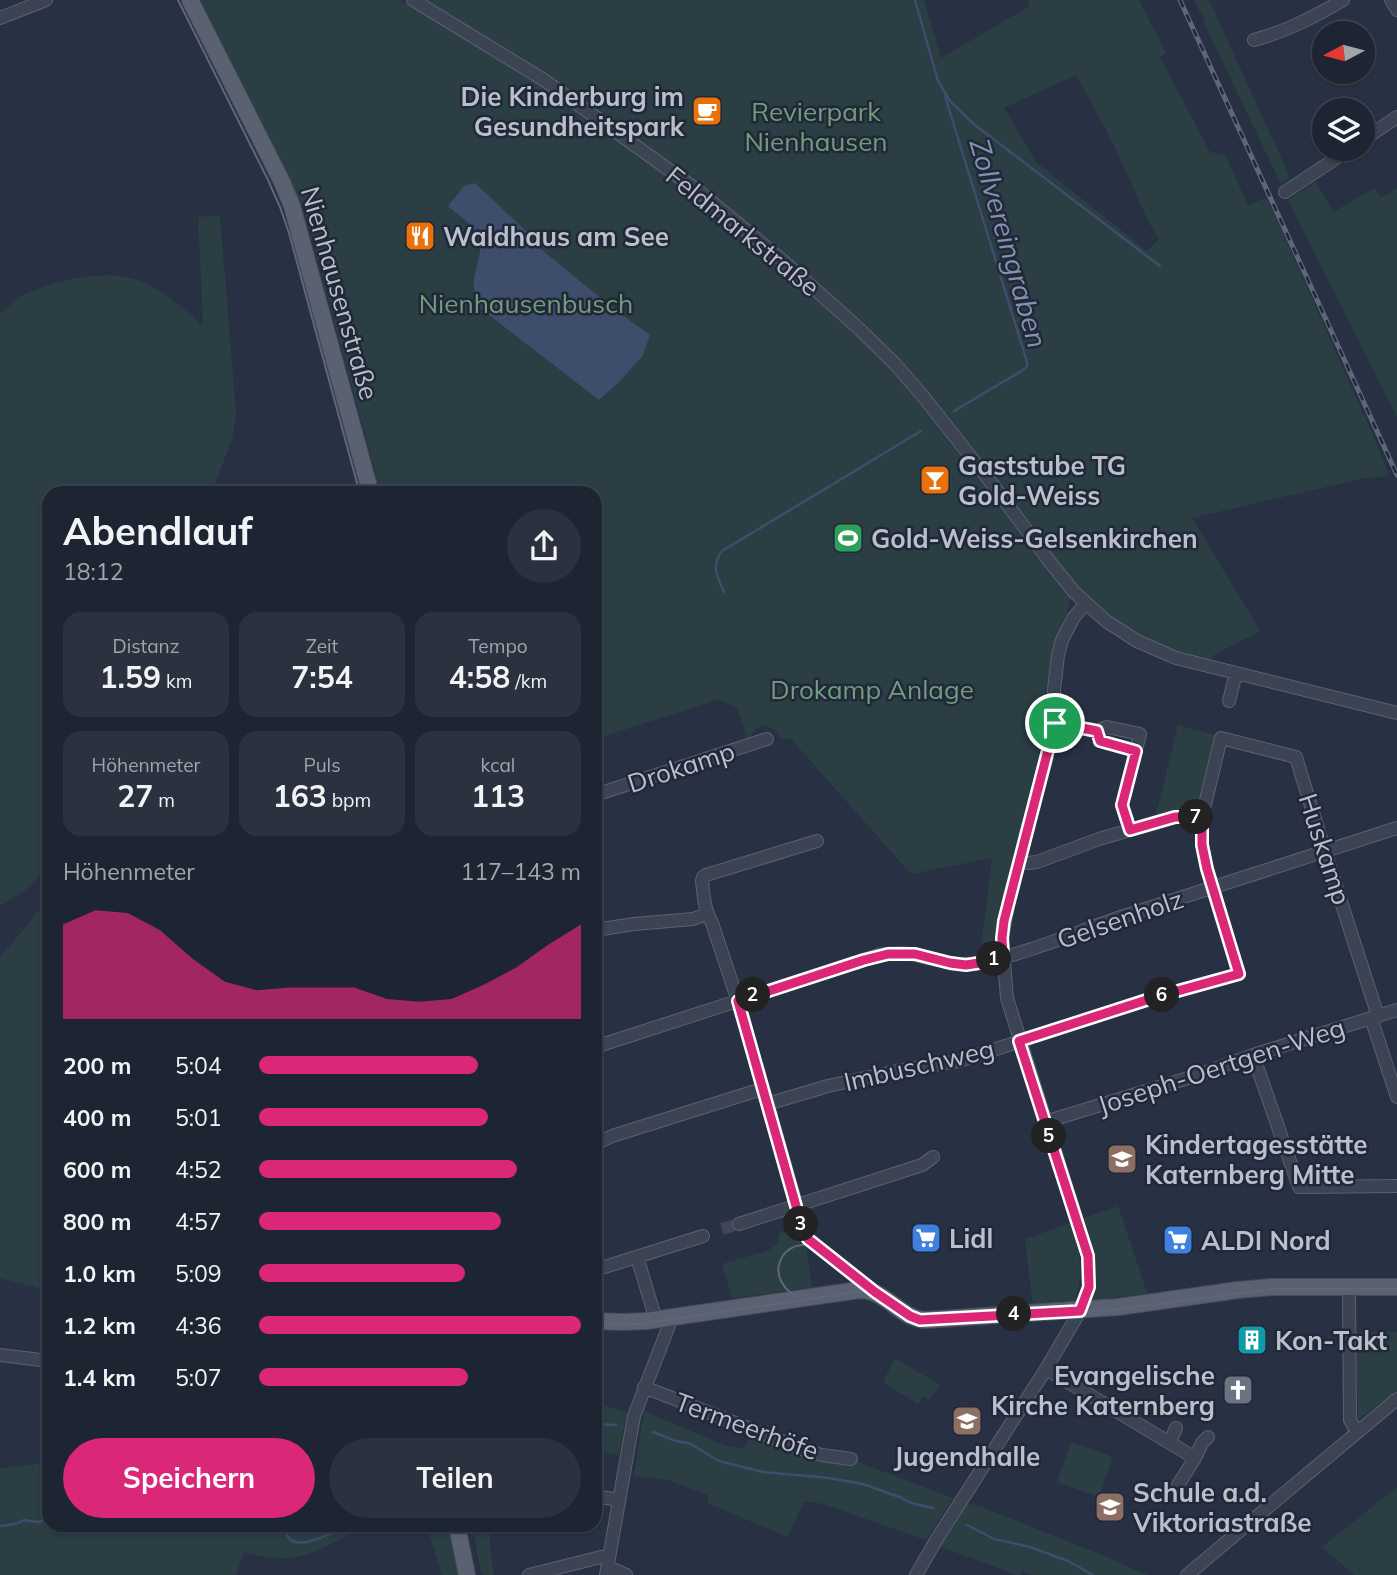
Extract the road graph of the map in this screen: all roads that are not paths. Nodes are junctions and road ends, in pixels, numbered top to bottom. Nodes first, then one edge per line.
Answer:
1 (46, 0) edge
2 (190, 0) edge
3 (413, 0) edge
4 (1343, 0) edge
5 (1391, 0) edge
6 (1397, 9) edge
7 (0, 18) edge
8 (1254, 40) dead end
9 (1397, 117) edge
10 (1375, 132) edge
11 (1332, 161) edge
12 (1285, 192) dead end
13 (369, 486) edge
14 (1085, 604) junction
15 (1236, 673) junction
16 (1229, 701) dead end
17 (1397, 713) edge
18 (1055, 723) junction
19 (1221, 738) joint
20 (767, 739) dead end
21 (602, 793) edge
22 (1202, 817) junction
23 (1397, 828) edge
24 (1130, 830) junction
25 (817, 841) dead end
26 (1324, 852) junction
27 (1020, 861) junction
28 (1213, 888) junction
29 (706, 914) junction
30 (602, 929) edge
31 (1003, 956) junction
32 (738, 1001) junction
33 (1397, 1010) edge
34 (1375, 1017) junction
35 (1019, 1041) junction
36 (602, 1044) edge
37 (1253, 1055) junction
38 (762, 1089) junction
39 (1397, 1097) edge
40 (767, 1104) junction
41 (1045, 1122) junction
42 (602, 1141) edge
43 (933, 1157) dead end
44 (1397, 1186) edge
45 (796, 1206) junction
46 (739, 1224) tunnel mouth
47 (703, 1236) dead end
48 (637, 1258) junction
49 (602, 1268) edge
50 (1349, 1287) junction
51 (1397, 1287) edge
52 (875, 1292) junction
53 (1080, 1311) junction
54 (664, 1319) junction
55 (602, 1321) edge
56 (0, 1355) edge
57 (42, 1360) edge
58 (1046, 1369) junction
59 (644, 1387) junction
60 (1397, 1399) edge
61 (1176, 1428) dead end
62 (1357, 1432) junction
63 (1208, 1437) dead end
64 (1170, 1442) junction
65 (1195, 1458) junction
66 (851, 1459) dead end
67 (1178, 1485) dead end
68 (602, 1497) edge
69 (619, 1500) junction
70 (458, 1532) edge
71 (608, 1566) edge
72 (467, 1575) edge
73 (529, 1575) edge
74 (626, 1575) edge
75 (916, 1575) edge
76 (1187, 1575) edge

1 - 7 street
2 - 13 main road, Nienhausenstraße
3 - 14 street, Feldmarkstraße
4 - 8 street
5 - 6 street
9 - 10 street
11 - 12 street
14 - 15 street, Feldmarkstraße
14 - 18 street
15 - 16 street
15 - 17 street, Feldmarkstraße
18 - 24 street
18 - 27 street
19 - 22 street, Imbuschweg
19 - 26 street, Huskamp
20 - 21 street, Drokamp
22 - 24 street
22 - 28 street, Imbuschweg
23 - 26 street, Gelsenholz
24 - 27 street
25 - 29 street
26 - 28 street, Gelsenholz
26 - 34 street, Huskamp
27 - 31 street
28 - 31 street, Gelsenholz
28 - 35 street, Imbuschweg
29 - 30 street
29 - 32 street
31 - 32 street, Gelsenholz
31 - 35 street
32 - 36 street, Gelsenholz
32 - 38 street
33 - 34 street, Joseph-Oertgen-Weg
34 - 37 street, Joseph-Oertgen-Weg
34 - 39 street, Huskamp
35 - 40 street, Imbuschweg
35 - 41 street
37 - 41 street, Joseph-Oertgen-Weg
37 - 44 street
38 - 40 street
38 - 42 street
40 - 45 street
41 - 53 street
43 - 45 street
45 - 46 street
45 - 52 street
47 - 48 street
48 - 49 street
48 - 54 street
50 - 51 main road
50 - 53 main road
50 - 62 street
52 - 53 main road
52 - 54 main road
53 - 58 street
54 - 55 main road
54 - 59 street, Termeerhöfe
56 - 57 street
58 - 64 street
58 - 75 street
59 - 66 street, Termeerhöfe
59 - 69 street, Termeerhöfe
60 - 62 street
61 - 64 street
62 - 76 street
63 - 65 street
64 - 65 street
65 - 67 street
68 - 69 street
69 - 71 street, Termeerhöfe
70 - 72 main road
71 - 73 street
71 - 74 street

